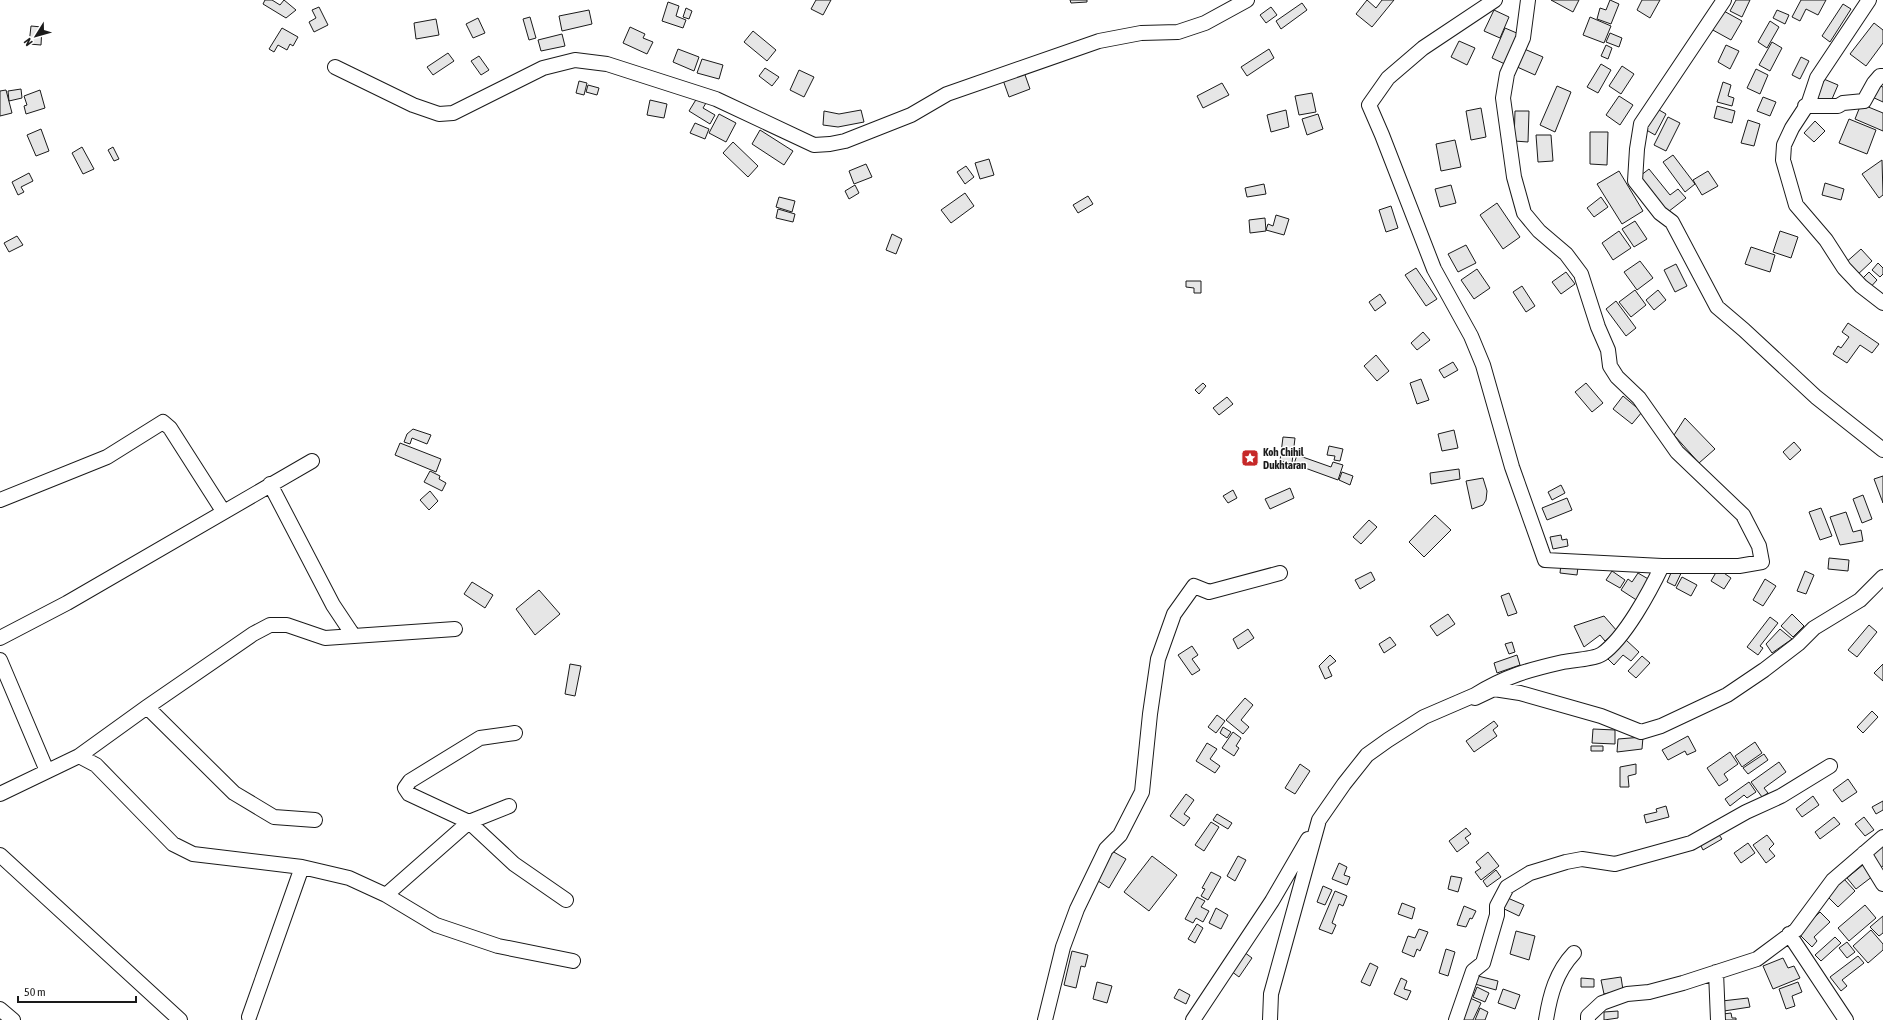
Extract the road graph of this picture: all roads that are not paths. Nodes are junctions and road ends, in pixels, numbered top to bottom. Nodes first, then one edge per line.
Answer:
1 (1247, 0) edge
2 (1495, 0) edge
3 (1528, 0) edge
4 (1724, 0) edge
5 (1869, 0) edge
6 (335, 67) dead end
7 (1883, 76) edge
8 (1805, 106) junction
9 (1883, 303) edge
10 (1883, 450) edge
11 (312, 460) dead end
12 (270, 484) junction
13 (0, 500) edge
14 (223, 511) junction
15 (1662, 566) junction
16 (1280, 573) dead end
17 (1883, 577) edge
18 (455, 629) dead end
19 (353, 635) junction
20 (0, 638) edge
21 (0, 660) edge
22 (1475, 695) junction
23 (147, 706) junction
24 (515, 733) dead end
25 (79, 756) junction
26 (1830, 766) dead end
27 (47, 772) junction
28 (0, 794) edge
29 (509, 806) dead end
30 (314, 820) dead end
31 (1319, 820) junction
32 (469, 822) junction
33 (1883, 837) edge
34 (1864, 853) junction
35 (0, 855) edge
36 (302, 867) junction
37 (1883, 884) edge
38 (386, 895) junction
39 (566, 900) dead end
40 (1789, 934) junction
41 (1574, 952) dead end
42 (573, 961) dead end
43 (1716, 972) junction
44 (0, 1009) edge
45 (249, 1017) dead end
46 (13, 1020) edge
47 (180, 1020) edge
48 (1045, 1020) edge
49 (1193, 1020) edge
50 (1270, 1020) edge
51 (1456, 1020) edge
52 (1546, 1020) edge
53 (1588, 1020) edge
54 (1718, 1020) edge
55 (1846, 1020) edge

1 - 6 street
2 - 15 street
3 - 15 street
4 - 10 street
5 - 8 street
7 - 8 street
8 - 9 street
11 - 12 street
12 - 14 street
12 - 19 street
13 - 14 street
14 - 20 street
15 - 22 street
16 - 48 street
17 - 22 street
18 - 19 street
19 - 23 street
21 - 27 street
22 - 31 street
23 - 25 street
23 - 30 street
24 - 32 street
25 - 27 street
25 - 36 street
26 - 51 street
27 - 28 street
29 - 32 street
31 - 49 street
31 - 50 street
32 - 38 street
32 - 39 street
33 - 34 street
34 - 37 street
34 - 40 street
35 - 47 street
36 - 38 street
36 - 45 street
38 - 42 street
40 - 43 street
40 - 55 street
41 - 52 street
43 - 53 street
43 - 54 street
44 - 46 street

